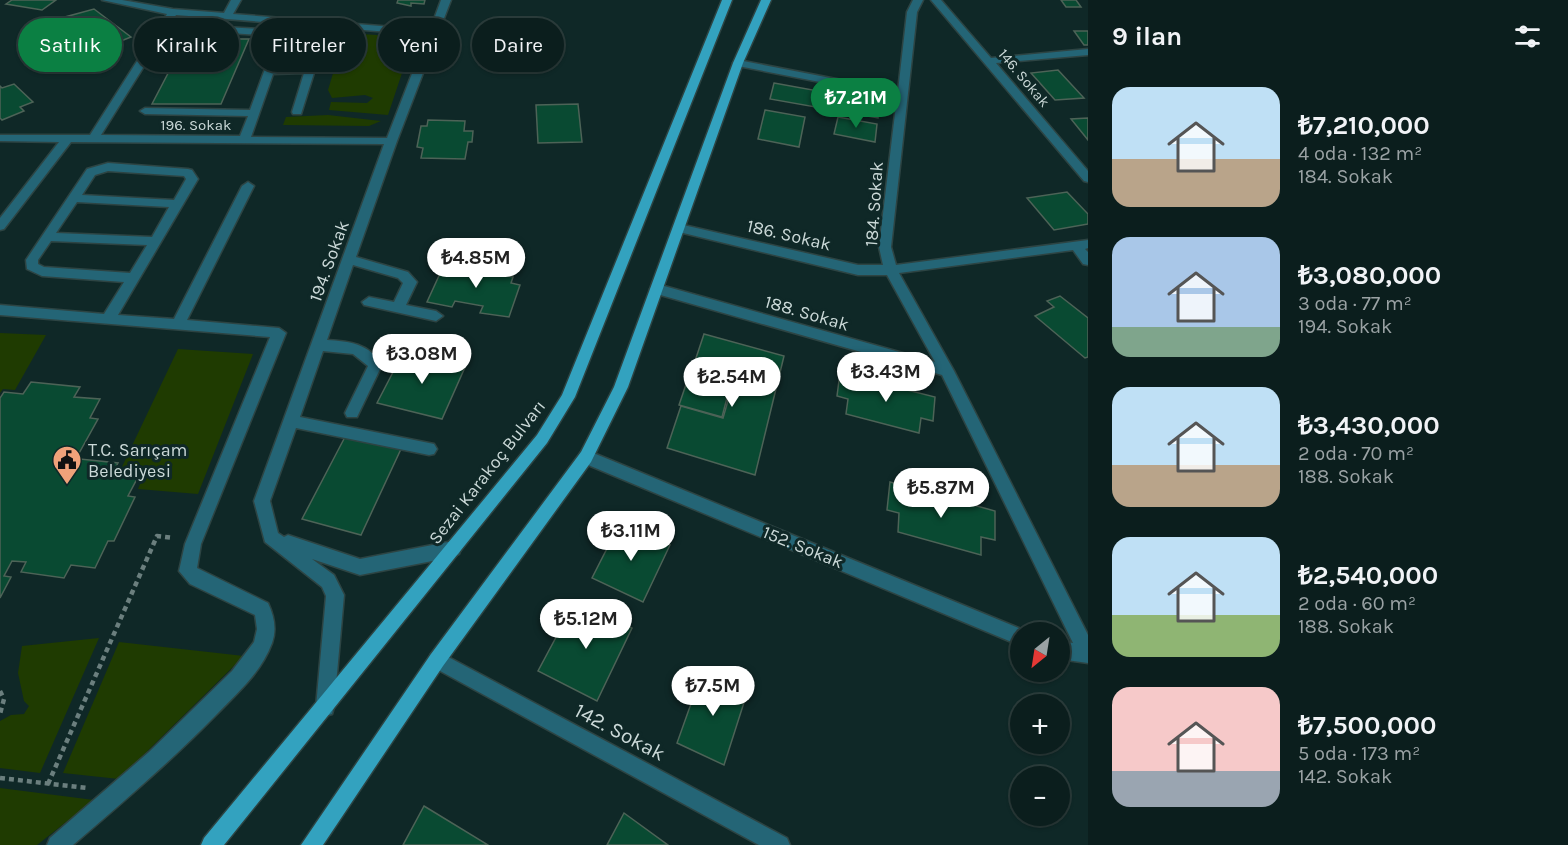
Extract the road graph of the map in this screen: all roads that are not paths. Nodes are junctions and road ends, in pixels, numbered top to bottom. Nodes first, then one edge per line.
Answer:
1 (107, 0) edge
2 (236, 0) edge
3 (446, 0) edge
4 (727, 0) edge
5 (765, 0) edge
6 (918, 0) edge
7 (936, 0) edge
8 (173, 12) junction
9 (227, 17) junction
10 (439, 18) edge
11 (378, 29) edge
12 (1088, 52) edge
13 (1076, 53) junction
14 (990, 61) junction
15 (738, 63) junction
16 (1088, 64) edge
17 (271, 72) edge
18 (308, 72) edge
19 (418, 72) edge
20 (902, 95) junction
21 (145, 111) dead end
22 (297, 112) dead end
23 (255, 113) junction
24 (0, 138) edge
25 (67, 139) junction
26 (93, 139) junction
27 (244, 141) junction
28 (391, 141) junction
29 (1088, 178) edge
30 (248, 186) dead end
31 (73, 198) junction
32 (178, 204) junction
33 (0, 226) edge
34 (679, 228) junction
35 (47, 237) junction
36 (156, 241) junction
37 (1082, 245) edge
38 (349, 258) junction
39 (1088, 261) edge
40 (891, 270) junction
41 (133, 278) junction
42 (657, 289) junction
43 (369, 302) dead end
44 (398, 308) junction
45 (0, 310) edge
46 (436, 316) dead end
47 (108, 319) junction
48 (178, 324) junction
49 (318, 345) junction
50 (947, 371) junction
51 (352, 413) dead end
52 (291, 421) junction
53 (429, 449) dead end
54 (586, 458) junction
55 (271, 537) junction
56 (453, 549) junction
57 (1010, 633) edge
58 (1070, 652) edge
59 (1088, 654) edge
60 (437, 660) junction
61 (325, 707) junction
62 (772, 843) edge
63 (57, 845) edge
64 (211, 845) edge
65 (311, 845) edge

1 - 8 street
2 - 9 street
3 - 10 street, 194. Sokak
4 - 56 main road, Sezai Karakoç Bulvarı
5 - 15 main road
6 - 20 street, 184. Sokak
7 - 14 street, 146. Sokak
8 - 9 street
8 - 26 street
9 - 11 street
12 - 13 street
13 - 14 street
13 - 16 street
14 - 29 street, 146. Sokak
15 - 20 street
15 - 34 main road
17 - 23 street
18 - 22 street
19 - 28 street, 194. Sokak
20 - 40 street, 184. Sokak
21 - 23 street
23 - 27 street
24 - 25 street, 196. Sokak
25 - 26 street, 196. Sokak
25 - 33 street
26 - 27 street, 196. Sokak
27 - 28 street, 196. Sokak
28 - 38 street, 194. Sokak
30 - 48 street
31 - 32 street
31 - 32 street
31 - 35 street
32 - 36 street
34 - 40 street, 186. Sokak
34 - 42 main road
35 - 36 street
35 - 41 street
36 - 41 street
37 - 39 street
37 - 40 street, 186. Sokak
38 - 44 street
38 - 49 street, 194. Sokak
40 - 50 street, 184. Sokak
41 - 47 street
42 - 50 street, 188. Sokak
42 - 54 main road
43 - 44 street
44 - 46 street
45 - 47 street
47 - 48 street
48 - 63 street
49 - 51 street
49 - 52 street, 194. Sokak
50 - 59 street, 184. Sokak
52 - 53 street
52 - 55 street, 194. Sokak
54 - 57 street, 152. Sokak
54 - 60 main road
55 - 56 street
55 - 61 street
56 - 61 main road, Sezai Karakoç Bulvarı
58 - 59 street
60 - 62 street, 142. Sokak
60 - 65 main road
61 - 64 main road, Sezai Karakoç Bulvarı

